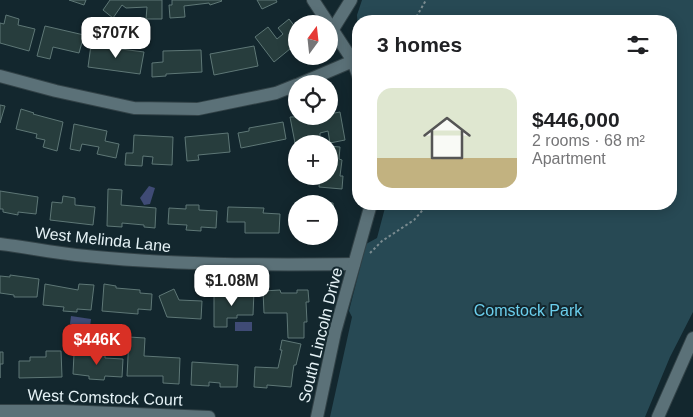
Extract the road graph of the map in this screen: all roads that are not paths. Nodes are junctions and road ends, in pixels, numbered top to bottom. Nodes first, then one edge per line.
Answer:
1 (313, 0) edge
2 (351, 0) edge
3 (323, 15) edge
4 (338, 21) edge
5 (338, 37) edge
6 (352, 59) edge
7 (352, 61) edge
8 (320, 75) edge
9 (0, 76) edge
10 (288, 89) edge
11 (369, 210) edge
12 (0, 244) edge
13 (354, 264) junction
14 (693, 338) edge
15 (0, 412) edge
16 (209, 417) edge
17 (317, 417) edge
18 (658, 417) edge

1 - 3 street
2 - 4 street
5 - 6 street
7 - 8 street
9 - 10 street
11 - 13 street, South Lincoln Drive
12 - 13 street, West Melinda Lane
13 - 17 street, South Lincoln Drive
14 - 18 street
15 - 16 street, West Comstock Court

